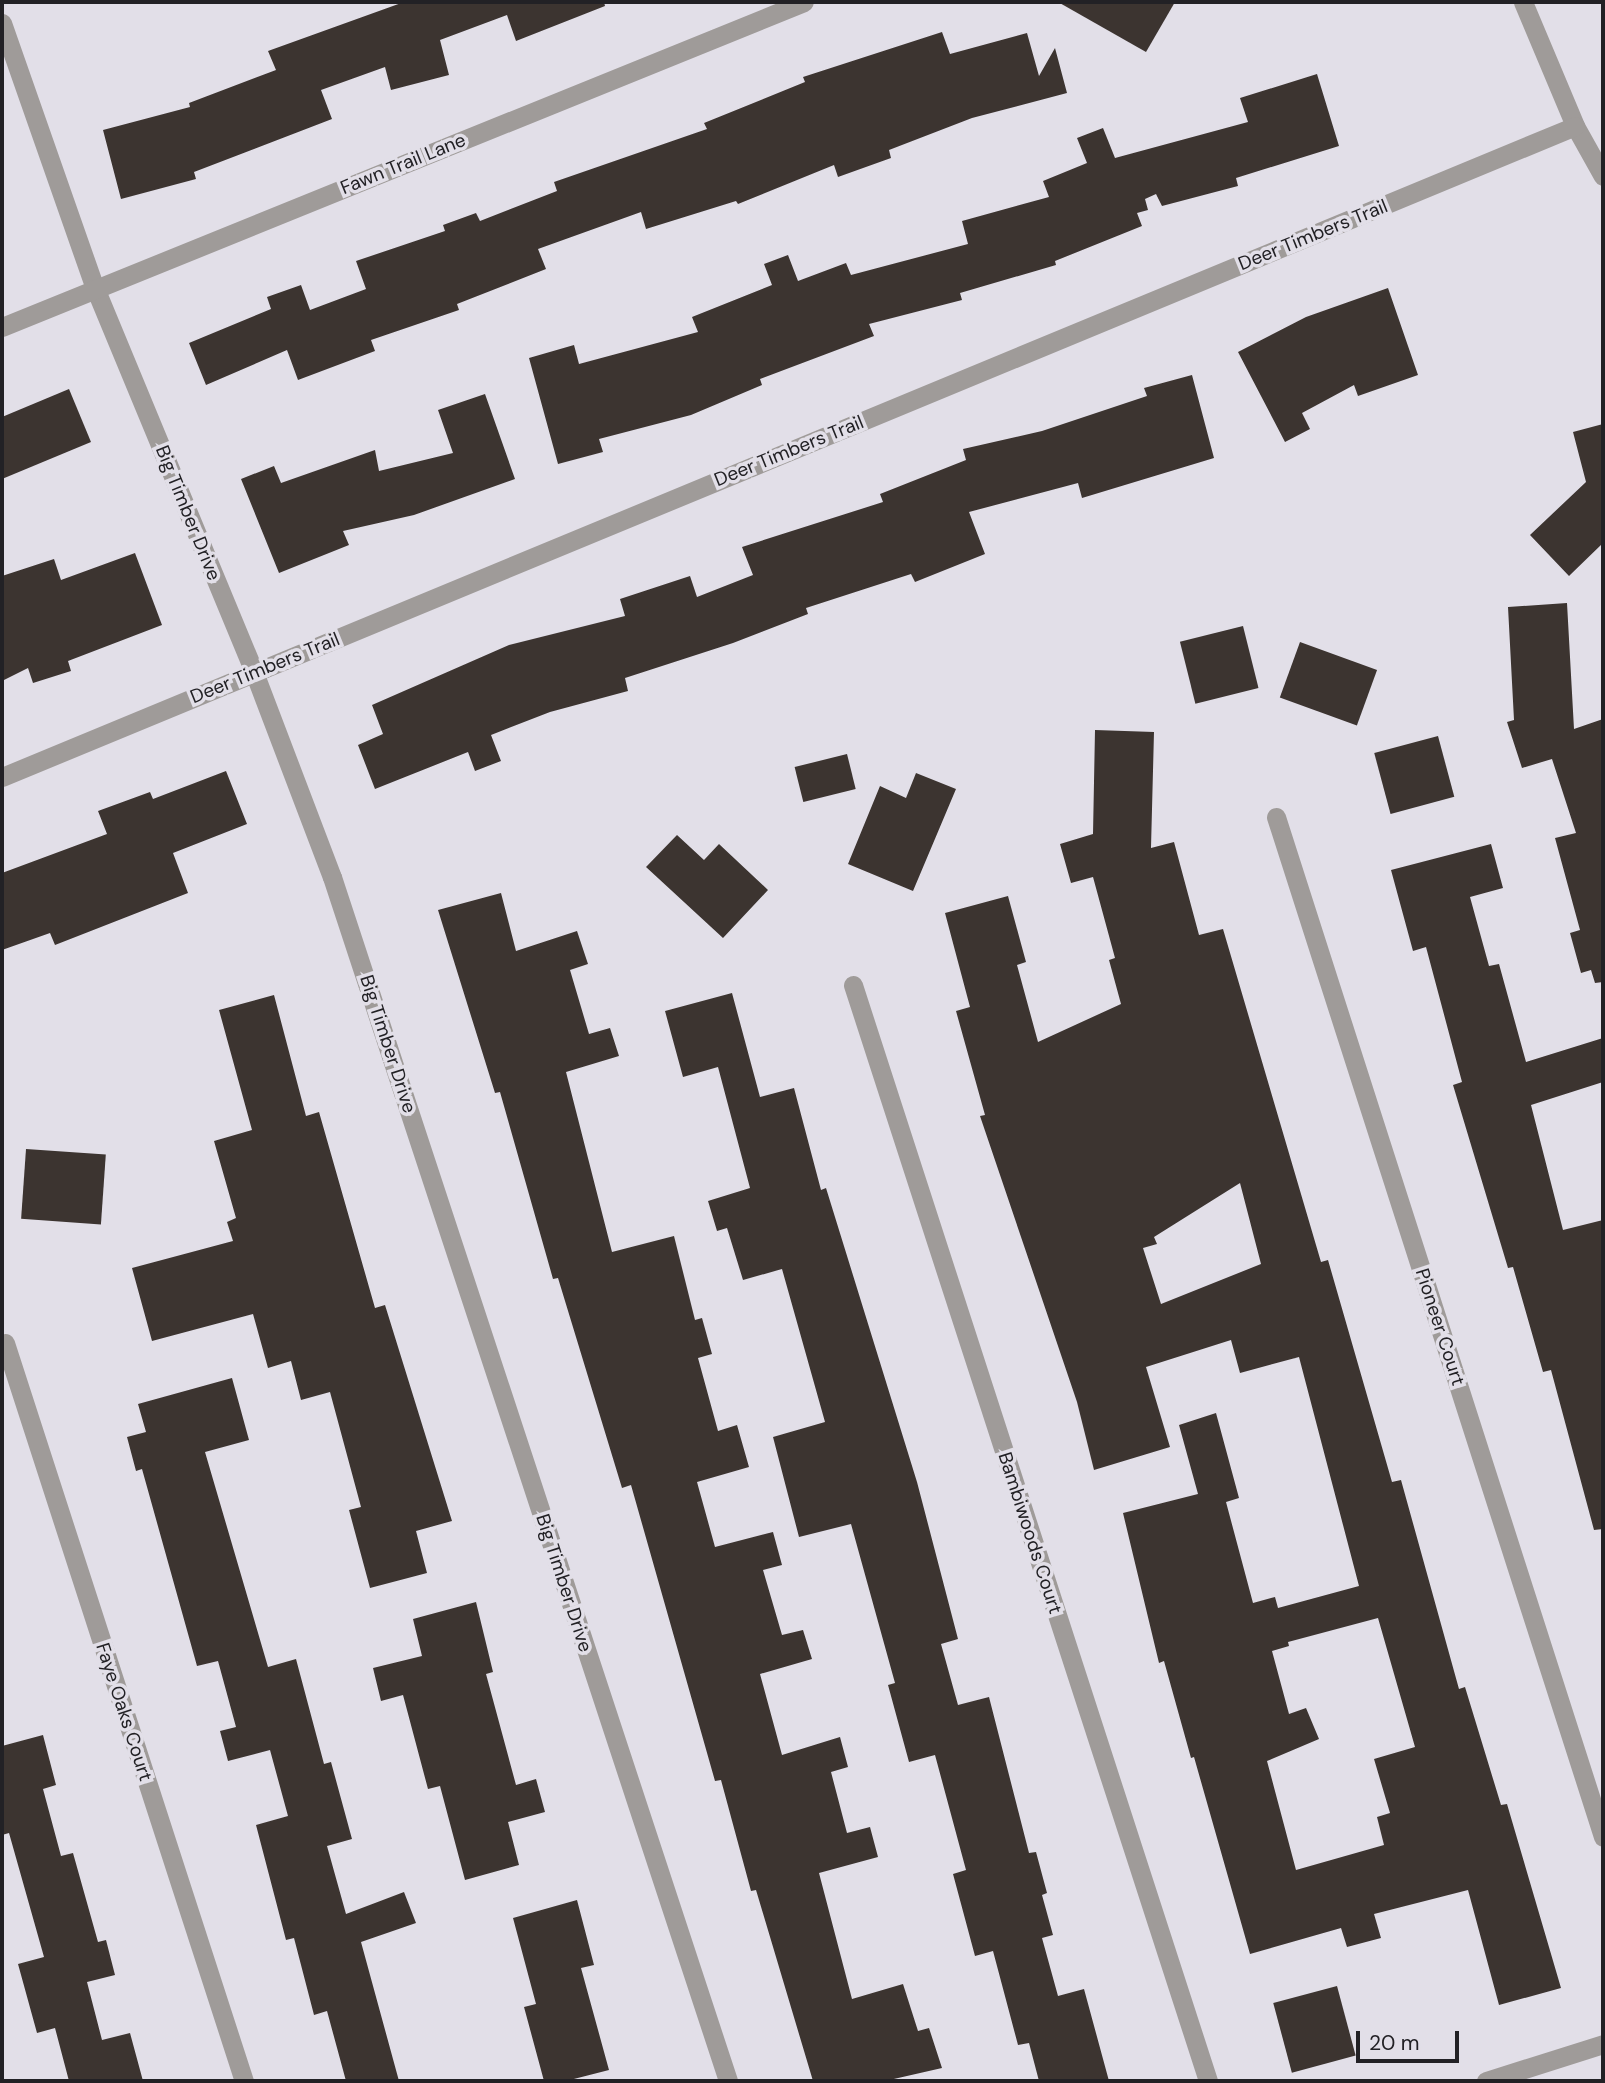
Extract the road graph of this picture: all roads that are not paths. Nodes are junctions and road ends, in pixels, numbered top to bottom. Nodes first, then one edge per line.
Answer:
1 (804, 2) edge
2 (1523, 2) edge
3 (2, 23) edge
4 (1576, 126) junction
5 (1603, 176) edge
6 (95, 288) junction
7 (2, 327) edge
8 (254, 672) junction
9 (2, 777) edge
10 (1276, 817) dead end
11 (853, 985) dead end
12 (5, 1343) dead end
13 (1603, 1837) edge
14 (1603, 2044) edge
15 (244, 2081) edge
16 (728, 2081) edge
17 (1208, 2081) edge
18 (1486, 2081) edge

1 - 6 street, Fawn Trail Lane
2 - 4 street
3 - 6 street, Big Timber Drive
4 - 5 street
4 - 8 street, Deer Timbers Trail
6 - 7 street, Fawn Trail Lane
6 - 8 street, Big Timber Drive
8 - 9 street, Deer Timbers Trail
8 - 16 street, Big Timber Drive
10 - 13 street, Pioneer Court
11 - 17 street, Bambiwoods Court
12 - 15 street, Faye Oaks Court
14 - 18 street

